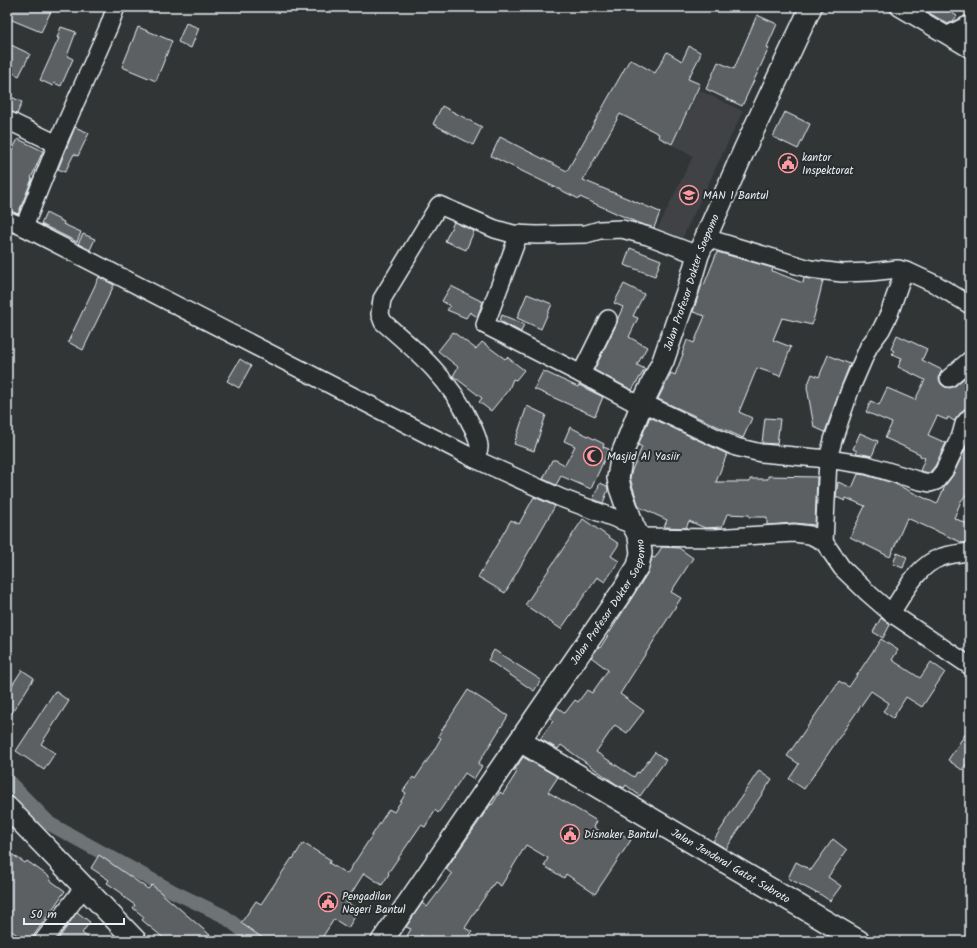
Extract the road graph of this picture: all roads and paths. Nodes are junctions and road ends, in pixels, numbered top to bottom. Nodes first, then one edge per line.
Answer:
1 (116, 7) edge
2 (811, 7) edge
3 (899, 7) edge
4 (970, 24) edge
5 (948, 35) junction
6 (970, 49) edge
7 (7, 120) edge
8 (57, 144) junction
9 (7, 220) edge
10 (24, 227) junction
11 (519, 234) junction
12 (702, 246) junction
13 (904, 271) junction
14 (970, 305) edge
15 (608, 319) dead end
16 (970, 360) edge
17 (582, 374) junction
18 (950, 378) dead end
19 (642, 405) junction
20 (970, 417) edge
21 (474, 459) junction
22 (828, 459) junction
23 (636, 531) junction
24 (824, 542) junction
25 (970, 552) edge
26 (891, 612) junction
27 (970, 666) edge
28 (520, 741) junction
29 (7, 807) edge
30 (84, 886) junction
31 (43, 941) edge
32 (136, 941) edge
33 (382, 941) edge
34 (859, 941) edge

1 - 8 street
2 - 12 main road, Jalan Profesor Dokter Soepomo
3 - 5 street
4 - 5 street
5 - 6 street
7 - 8 street
8 - 10 street
9 - 10 street
10 - 21 street
11 - 12 street
11 - 17 street
11 - 21 street
12 - 13 street
12 - 19 main road, Jalan Profesor Dokter Soepomo
13 - 14 street
13 - 22 street
15 - 17 street
16 - 18 street
17 - 19 street
19 - 22 street
19 - 23 main road, Jalan Profesor Dokter Soepomo
20 - 22 street
21 - 23 street
22 - 24 street
23 - 24 street
23 - 28 main road, Jalan Profesor Dokter Soepomo
24 - 26 street
25 - 26 street
26 - 27 street
28 - 33 main road, Jalan Profesor Dokter Soepomo
28 - 34 main road, Jalan Jenderal Gatot Subroto
29 - 30 main road
30 - 31 street
30 - 32 main road

